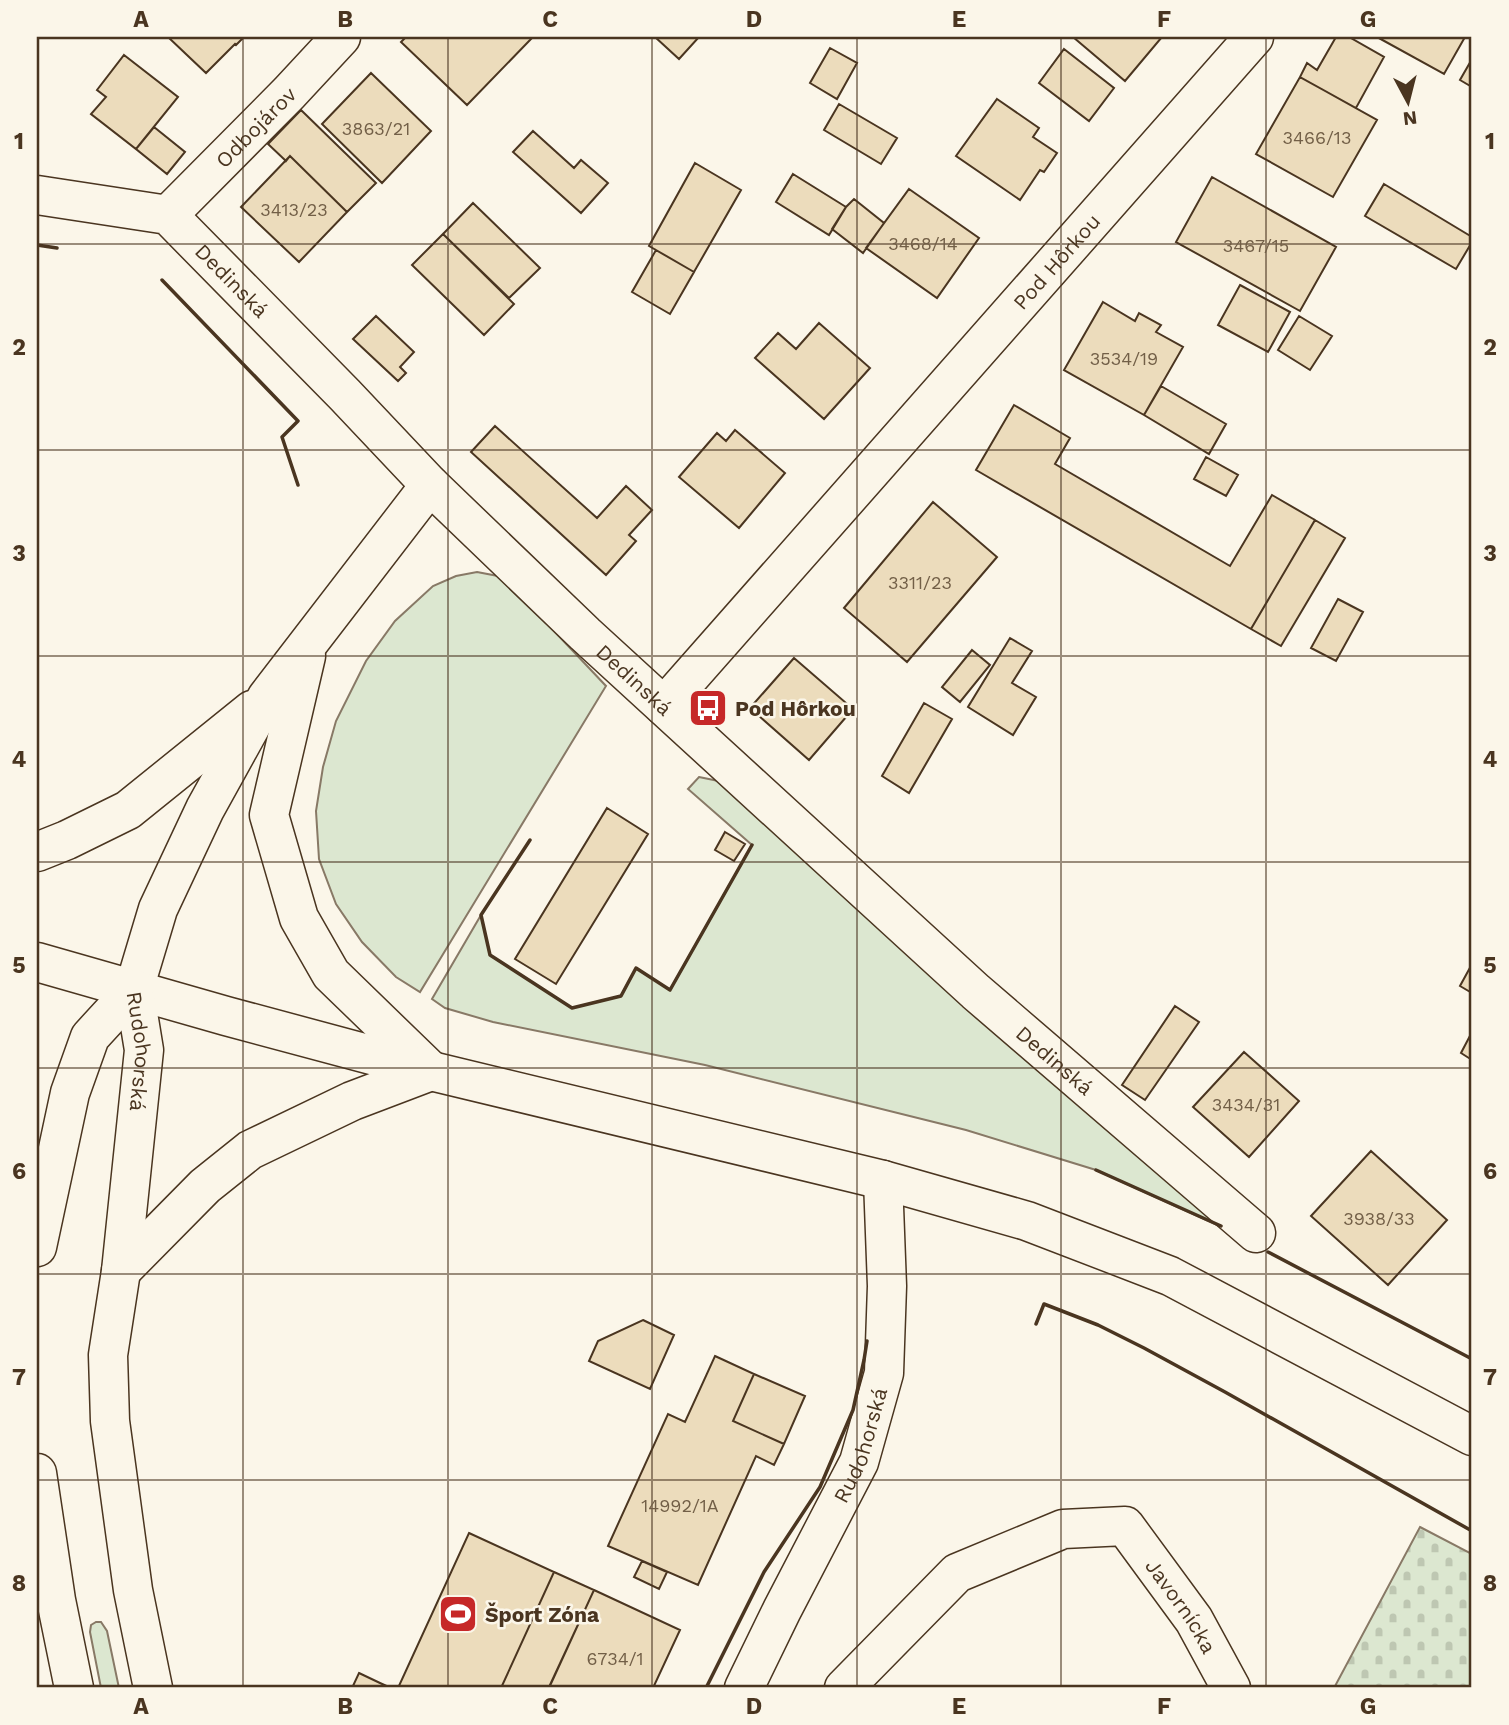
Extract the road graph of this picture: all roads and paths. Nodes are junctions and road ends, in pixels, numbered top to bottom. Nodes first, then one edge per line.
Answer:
1 (341, 37) edge
2 (1254, 37) edge
3 (37, 195) edge
4 (168, 215) junction
5 (430, 485) junction
6 (310, 642) junction
7 (267, 697) junction
8 (664, 706) junction
9 (37, 852) edge
10 (37, 962) edge
11 (134, 989) junction
12 (430, 1070) junction
13 (883, 1180) junction
14 (1256, 1233) dead end
15 (37, 1247) edge
16 (121, 1270) junction
17 (1472, 1436) edge
18 (37, 1473) edge
19 (74, 1688) edge
20 (153, 1688) edge
21 (744, 1688) edge
22 (844, 1688) edge
23 (1231, 1688) edge

1 - 4 street, Odbojárov
2 - 8 street, Pod Hôrkou
3 - 4 street
4 - 5 street, Dedinská
5 - 6 street
5 - 8 street, Dedinská
6 - 7 street
6 - 12 street
7 - 9 street
7 - 11 street
8 - 14 street, Dedinská
10 - 11 street
11 - 12 street
11 - 15 street, Rudohorská
11 - 16 street, Rudohorská
12 - 13 street
12 - 16 street
13 - 17 street
13 - 21 street, Rudohorská
16 - 20 street, Rudohorská
18 - 19 street
22 - 23 street, Javornícka

